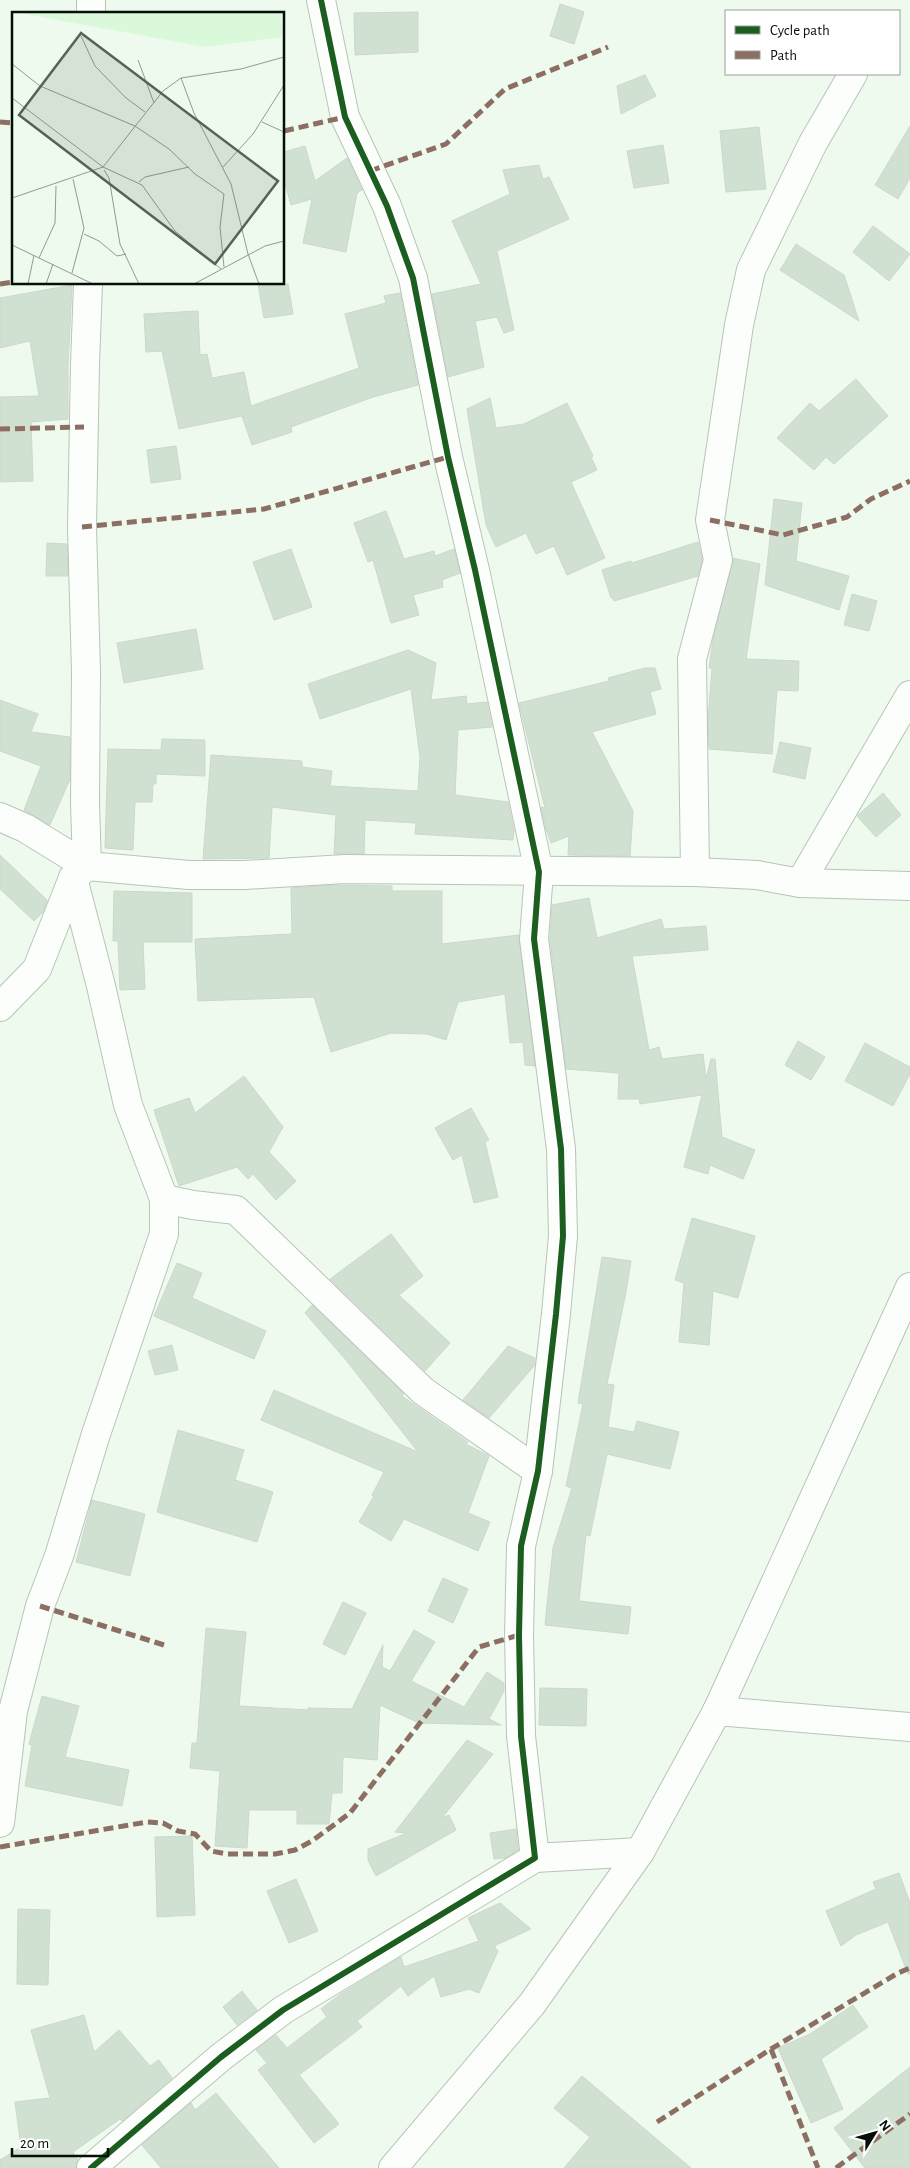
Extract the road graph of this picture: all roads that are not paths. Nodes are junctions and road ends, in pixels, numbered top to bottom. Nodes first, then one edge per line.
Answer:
1 (321, 0) edge
2 (852, 75) edge
3 (88, 285) edge
4 (910, 695) edge
5 (0, 817) edge
6 (80, 872) junction
7 (540, 872) junction
8 (695, 872) junction
9 (800, 883) junction
10 (910, 886) edge
11 (0, 1007) edge
12 (164, 1199) junction
13 (910, 1287) edge
14 (538, 1471) junction
15 (717, 1711) junction
16 (910, 1727) edge
17 (0, 1823) edge
18 (640, 1852) junction
19 (535, 1858) junction
20 (91, 2168) edge
21 (393, 2168) edge

1 - 7 street
2 - 8 street
3 - 6 street
4 - 9 street
5 - 6 street
6 - 7 street
6 - 11 street
6 - 12 street
7 - 8 street
7 - 14 street
8 - 9 street
9 - 10 street
12 - 14 street
12 - 17 street
13 - 15 street
14 - 19 street
15 - 16 street
15 - 18 street
18 - 19 street
18 - 21 street
19 - 20 street

